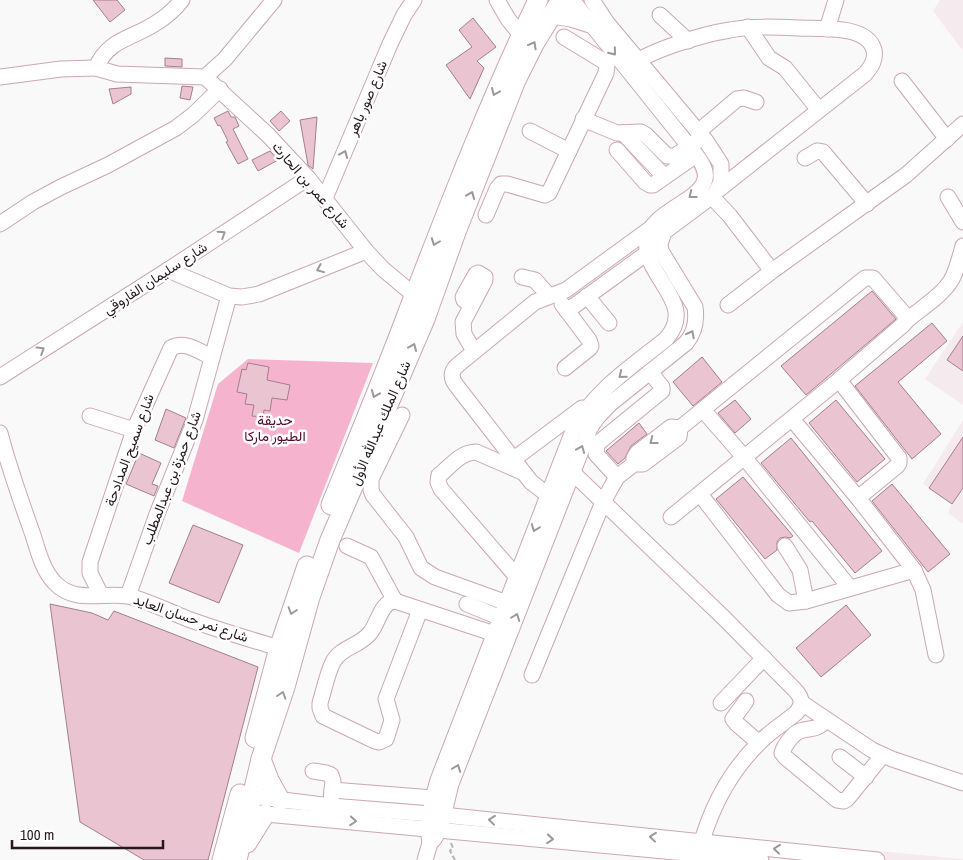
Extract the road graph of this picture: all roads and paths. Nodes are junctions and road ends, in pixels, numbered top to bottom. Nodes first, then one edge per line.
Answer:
1 (182, 0) edge
2 (274, 0) edge
3 (414, 0) edge
4 (497, 0) edge
5 (538, 0) edge
6 (572, 0) edge
7 (592, 0) edge
8 (836, 0) edge
9 (556, 7) edge
10 (660, 15) dead end
11 (598, 26) junction
12 (748, 27) junction
13 (827, 29) junction
14 (521, 35) junction
15 (564, 37) dead end
16 (688, 41) junction
17 (632, 64) junction
18 (96, 68) junction
19 (0, 76) edge
20 (205, 77) junction
21 (902, 81) dead end
22 (220, 89) junction
23 (756, 102) dead end
24 (819, 110) junction
25 (674, 115) junction
26 (583, 119) junction
27 (963, 124) edge
28 (530, 131) dead end
29 (623, 133) junction
30 (700, 134) junction
31 (947, 139) junction
32 (617, 150) dead end
33 (693, 150) junction
34 (569, 151) junction
35 (806, 158) dead end
36 (664, 176) junction
37 (308, 178) junction
38 (715, 194) junction
39 (948, 197) dead end
40 (325, 198) junction
41 (866, 204) junction
42 (486, 215) dead end
43 (963, 222) edge
44 (0, 224) edge
45 (651, 228) junction
46 (963, 246) edge
47 (654, 249) junction
48 (366, 251) junction
49 (168, 270) junction
50 (772, 271) junction
51 (522, 277) dead end
52 (229, 296) junction
53 (414, 296) junction
54 (552, 296) junction
55 (587, 296) junction
56 (471, 304) dead end
57 (728, 306) dead end
58 (567, 311) junction
59 (906, 321) junction
60 (609, 323) dead end
61 (474, 351) junction
62 (211, 357) junction
63 (650, 366) junction
64 (565, 368) dead end
65 (0, 376) edge
66 (839, 380) junction
67 (594, 400) junction
68 (703, 410) junction
69 (402, 415) dead end
70 (90, 416) dead end
71 (792, 419) junction
72 (134, 430) junction
73 (0, 433) edge
74 (744, 457) junction
75 (514, 459) junction
76 (572, 472) junction
77 (524, 473) junction
78 (617, 477) junction
79 (700, 494) junction
80 (858, 498) junction
81 (554, 499) junction
82 (604, 502) junction
83 (671, 517) dead end
84 (347, 546) dead end
85 (785, 546) dead end
86 (914, 570) junction
87 (517, 578) junction
88 (850, 588) junction
89 (101, 595) junction
90 (128, 596) junction
91 (395, 601) junction
92 (806, 601) junction
93 (507, 603) junction
94 (467, 604) dead end
95 (420, 610) junction
96 (501, 618) junction
97 (501, 636) junction
98 (280, 648) junction
99 (936, 655) dead end
100 (764, 658) junction
101 (532, 675) dead end
102 (746, 701) dead end
103 (721, 703) dead end
104 (802, 703) junction
105 (826, 720) junction
106 (759, 743) junction
107 (883, 755) junction
108 (840, 757) dead end
109 (261, 759) junction
110 (313, 771) dead end
111 (866, 777) junction
112 (963, 783) edge
113 (332, 790) junction
114 (433, 798) junction
115 (280, 800) junction
116 (248, 805) junction
117 (330, 812) junction
118 (436, 826) junction
119 (699, 852) edge
120 (222, 860) edge
121 (238, 860) edge
122 (425, 860) edge
123 (454, 860) edge
124 (761, 860) edge
125 (877, 860) edge

1 - 18 street
2 - 20 street
40 -> 3 street, شارع صور باهر
4 - 14 street
5 - 14 main road, شارع الملك عبدالله الأول
6 - 11 street
7 - 11 street
8 - 13 street
9 - 11 main road
109 -> 9 main road, شارع الملك عبدالله الأول
10 - 16 street
11 - 17 street
12 - 13 street
12 - 16 street
12 - 24 street
13 - 24 street
14 -> 53 main road, شارع الملك عبدالله الأول
15 - 26 street
16 - 17 street
17 - 25 street
18 - 19 street
18 - 20 street
20 - 22 street, شارع عمر بن الحارث
21 - 31 street
22 - 37 street, شارع عمر بن الحارث
22 - 44 street
23 - 30 street
24 - 38 street
25 - 30 street
25 - 33 street
26 - 29 street
26 - 34 street
27 - 31 street
28 - 34 street
29 - 33 street
29 - 36 street
30 - 33 street
30 - 38 street
31 - 41 street
32 - 36 street
33 - 36 street
33 -> 45 street
34 - 42 street
35 - 41 street
37 - 40 street, شارع عمر بن الحارث
49 -> 37 street, شارع سليمان الفاروقي
38 - 47 street
38 - 50 street
39 - 43 street
40 - 48 street, شارع عمر بن الحارث
41 - 50 street
45 - 47 street
45 - 54 street
46 - 59 street
47 - 55 street
47 - 63 street
48 -> 52 street
48 - 53 street, شارع عمر بن الحارث
49 - 52 street
65 -> 49 street, شارع سليمان الفاروقي
50 - 57 street
51 - 54 street
52 - 62 street, شارع حمزة بن عبدالمطلب
53 -> 98 main road, شارع الملك عبدالله الأول
54 - 58 street
54 - 61 street
55 - 58 street
55 - 60 street
56 - 61 street
58 - 64 street
59 - 66 street
59 - 68 street
61 - 75 street
62 - 72 street, شارع سميح المدادحة
62 - 90 street, شارع حمزة بن عبدالمطلب
63 -> 67 street
76 -> 63 street
63 - 78 street
66 - 71 street
66 - 80 street
67 - 75 street
67 - 81 street
68 - 74 street
68 - 78 street
69 - 93 street
70 - 72 street
71 - 74 street
71 - 80 street
72 - 89 street, شارع سميح المدادحة
73 - 89 street, شارع نمر حسان العايد
74 - 79 street
74 - 88 street
75 - 77 street
76 - 81 street
76 - 82 street
77 - 81 street
77 - 87 street
78 - 82 street
79 - 83 street
79 - 92 street
80 - 86 street
81 -> 87 street
97 -> 81 street
82 - 100 street
82 - 101 street
84 - 91 street
85 - 92 street
86 - 88 street
86 - 99 street
87 - 93 street
88 - 92 street
89 - 90 street, شارع نمر حسان العايد
90 - 98 street, شارع نمر حسان العايد
91 - 95 street
91 - 95 street
93 - 96 street
94 - 96 street
95 - 97 street
96 - 97 street
97 - 114 street
118 -> 97 street
98 - 116 main road, شارع الملك عبدالله الأول
100 - 103 street
100 - 104 street
102 - 106 street
104 - 105 street
104 - 106 street
105 - 107 street
105 - 111 street
106 - 119 street
107 - 111 street
107 - 112 street
108 - 111 street
109 - 115 main road
109 - 116 main road, شارع الملك عبدالله الأول
110 - 113 street
113 - 114 street
113 - 117 street
114 - 118 street
115 - 116 street
115 - 117 street
116 - 117 street
116 - 120 main road, شارع الملك عبدالله الأول
116 - 121 main road, شارع الملك عبدالله الأول
117 - 118 street
118 - 119 street
118 - 122 street
118 - 123 path
119 - 124 street
125 -> 119 street

